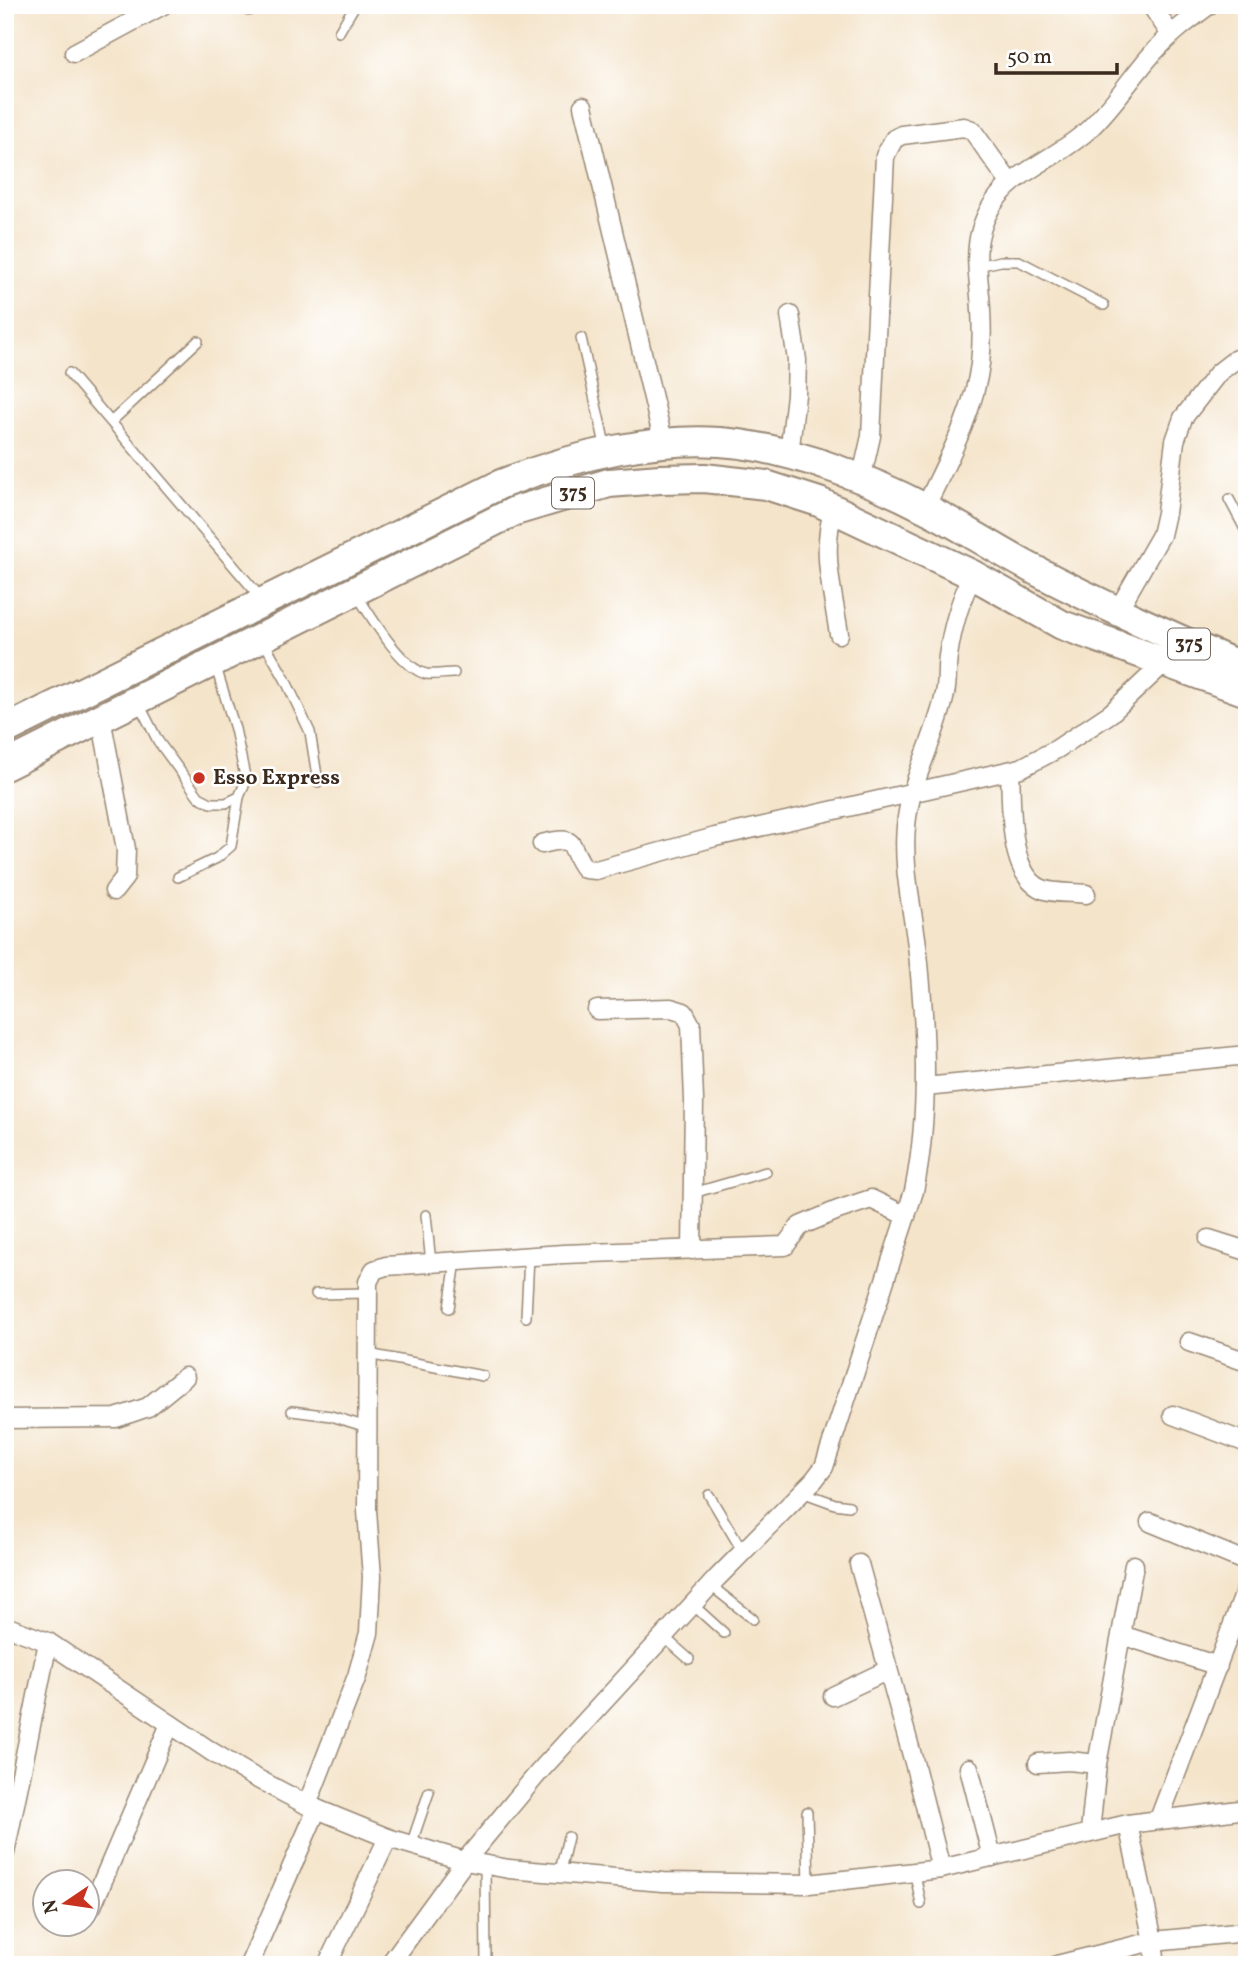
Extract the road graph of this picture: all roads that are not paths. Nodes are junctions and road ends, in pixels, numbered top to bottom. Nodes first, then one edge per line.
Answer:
1 (163, 5) edge
2 (355, 5) edge
3 (1151, 5) edge
4 (1209, 5) edge
5 (339, 32) dead end
6 (1171, 35) junction
7 (74, 53) dead end
8 (583, 106) dead end
9 (1010, 183) junction
10 (977, 267) junction
11 (1104, 305) dead end
12 (790, 314) dead end
13 (581, 338) dead end
14 (198, 341) dead end
15 (1247, 357) edge
16 (69, 373) dead end
17 (112, 421) junction
18 (664, 444) junction
19 (607, 452) junction
20 (789, 456) junction
21 (861, 480) junction
22 (1228, 499) dead end
23 (925, 508) junction
24 (834, 509) junction
25 (1247, 533) edge
26 (973, 575) junction
27 (355, 592) junction
28 (265, 602) junction
29 (1118, 610) junction
30 (839, 634) dead end
31 (261, 638) junction
32 (214, 662) junction
33 (1164, 663) junction
34 (1247, 669) edge
35 (454, 673) dead end
36 (1247, 692) edge
37 (137, 701) junction
38 (101, 718) junction
39 (5, 730) edge
40 (5, 766) edge
41 (1010, 771) junction
42 (318, 782) dead end
43 (911, 794) junction
44 (239, 797) junction
45 (542, 844) dead end
46 (178, 877) dead end
47 (114, 891) dead end
48 (1086, 894) dead end
49 (597, 1010) dead end
50 (1247, 1055) edge
51 (925, 1087) junction
52 (766, 1172) dead end
53 (693, 1193) junction
54 (426, 1215) dead end
55 (906, 1216) junction
56 (1209, 1239) dead end
57 (692, 1250) junction
58 (1247, 1251) edge
59 (529, 1256) junction
60 (456, 1261) junction
61 (431, 1263) junction
62 (368, 1293) junction
63 (316, 1294) dead end
64 (450, 1308) dead end
65 (526, 1317) dead end
66 (1189, 1342) dead end
67 (368, 1354) junction
68 (1247, 1362) edge
69 (483, 1376) dead end
70 (186, 1377) dead end
71 (292, 1411) dead end
72 (1172, 1415) dead end
73 (5, 1419) edge
74 (367, 1427) junction
75 (1247, 1443) edge
76 (802, 1492) junction
77 (709, 1495) dead end
78 (849, 1506) dead end
79 (1150, 1522) dead end
80 (743, 1552) junction
81 (1247, 1562) edge
82 (859, 1564) dead end
83 (1134, 1565) dead end
84 (710, 1585) junction
85 (1247, 1587) edge
86 (693, 1605) junction
87 (753, 1619) dead end
88 (5, 1626) edge
89 (724, 1633) dead end
90 (664, 1637) junction
91 (1131, 1638) dead end
92 (48, 1642) junction
93 (689, 1659) dead end
94 (1217, 1666) junction
95 (888, 1670) junction
96 (833, 1696) dead end
97 (170, 1724) junction
98 (1038, 1763) dead end
99 (1097, 1765) junction
100 (969, 1768) dead end
101 (429, 1793) dead end
102 (312, 1807) junction
103 (1247, 1809) edge
104 (807, 1812) dead end
105 (1159, 1819) junction
106 (1128, 1824) junction
107 (1090, 1832) junction
108 (568, 1837) dead end
109 (388, 1838) junction
110 (411, 1845) junction
111 (5, 1853) edge
112 (992, 1857) junction
113 (465, 1861) junction
114 (485, 1865) junction
115 (941, 1869) junction
116 (915, 1874) junction
117 (559, 1875) junction
118 (102, 1883) edge
119 (809, 1884) junction
120 (922, 1905) dead end
121 (1247, 1932) edge
122 (1153, 1941) junction
123 (250, 1965) edge
124 (327, 1965) edge
125 (389, 1965) edge
126 (486, 1965) edge
127 (1057, 1965) edge
128 (1156, 1965) edge

1 - 7 street
2 - 5 lane
3 - 6 street
4 - 6 street
6 - 9 street
8 - 18 street
9 - 10 street
9 - 21 street
10 - 11 lane
10 - 23 street
12 - 20 street
13 - 19 lane
14 - 17 lane
15 - 29 street
16 - 17 lane
17 - 28 lane
18 - 19 main road, 375
18 - 20 main road, 375
19 - 28 main road, 375
20 - 21 main road, 375
21 - 23 main road, 375
22 - 25 lane
23 - 29 main road, 375
24 - 26 main road, 375
24 - 27 main road, 375
24 - 30 street
26 - 33 main road, 375
26 - 43 street
27 - 31 main road, 375
27 - 35 lane
28 - 39 main road, 375
29 - 34 main road, 375
31 - 32 main road, 375
31 - 42 lane
32 - 37 main road, 375
32 - 44 lane
33 - 36 main road, 375
33 - 41 street
37 - 38 main road, 375
37 - 44 lane
38 - 40 main road, 375
38 - 47 street
41 - 43 street
41 - 48 street
43 - 45 street
43 - 51 street
44 - 46 lane
49 - 53 street
50 - 51 street
51 - 55 street
52 - 53 lane
53 - 57 street
54 - 61 lane
55 - 57 street
55 - 76 street
56 - 58 street
57 - 59 street
59 - 60 street
59 - 65 lane
60 - 61 street
60 - 64 lane
61 - 62 street
62 - 63 lane
62 - 67 street
66 - 68 street
67 - 69 lane
67 - 74 street
70 - 73 street
71 - 74 lane
72 - 75 street
74 - 102 street
76 - 78 lane
76 - 80 street
77 - 80 lane
79 - 81 street
80 - 84 street
82 - 95 street
83 - 99 street
84 - 86 street
84 - 87 lane
85 - 94 street
86 - 89 lane
86 - 90 street
88 - 92 street
90 - 93 lane
90 - 113 street
91 - 94 street
92 - 97 street
92 - 111 street
94 - 105 street
95 - 96 street
95 - 115 street
97 - 102 street
97 - 118 street
98 - 99 street
99 - 107 street
100 - 112 street
101 - 110 lane
102 - 109 street
102 - 123 street
103 - 105 street
104 - 119 lane
105 - 106 street
106 - 107 street
106 - 122 street
107 - 112 street
108 - 117 lane
109 - 110 street
109 - 124 street
110 - 113 street
112 - 115 street
113 - 114 street
113 - 125 street
114 - 117 street
114 - 126 lane
115 - 116 street
116 - 119 street
116 - 120 lane
117 - 119 street
121 - 122 street
122 - 127 street
122 - 128 street

